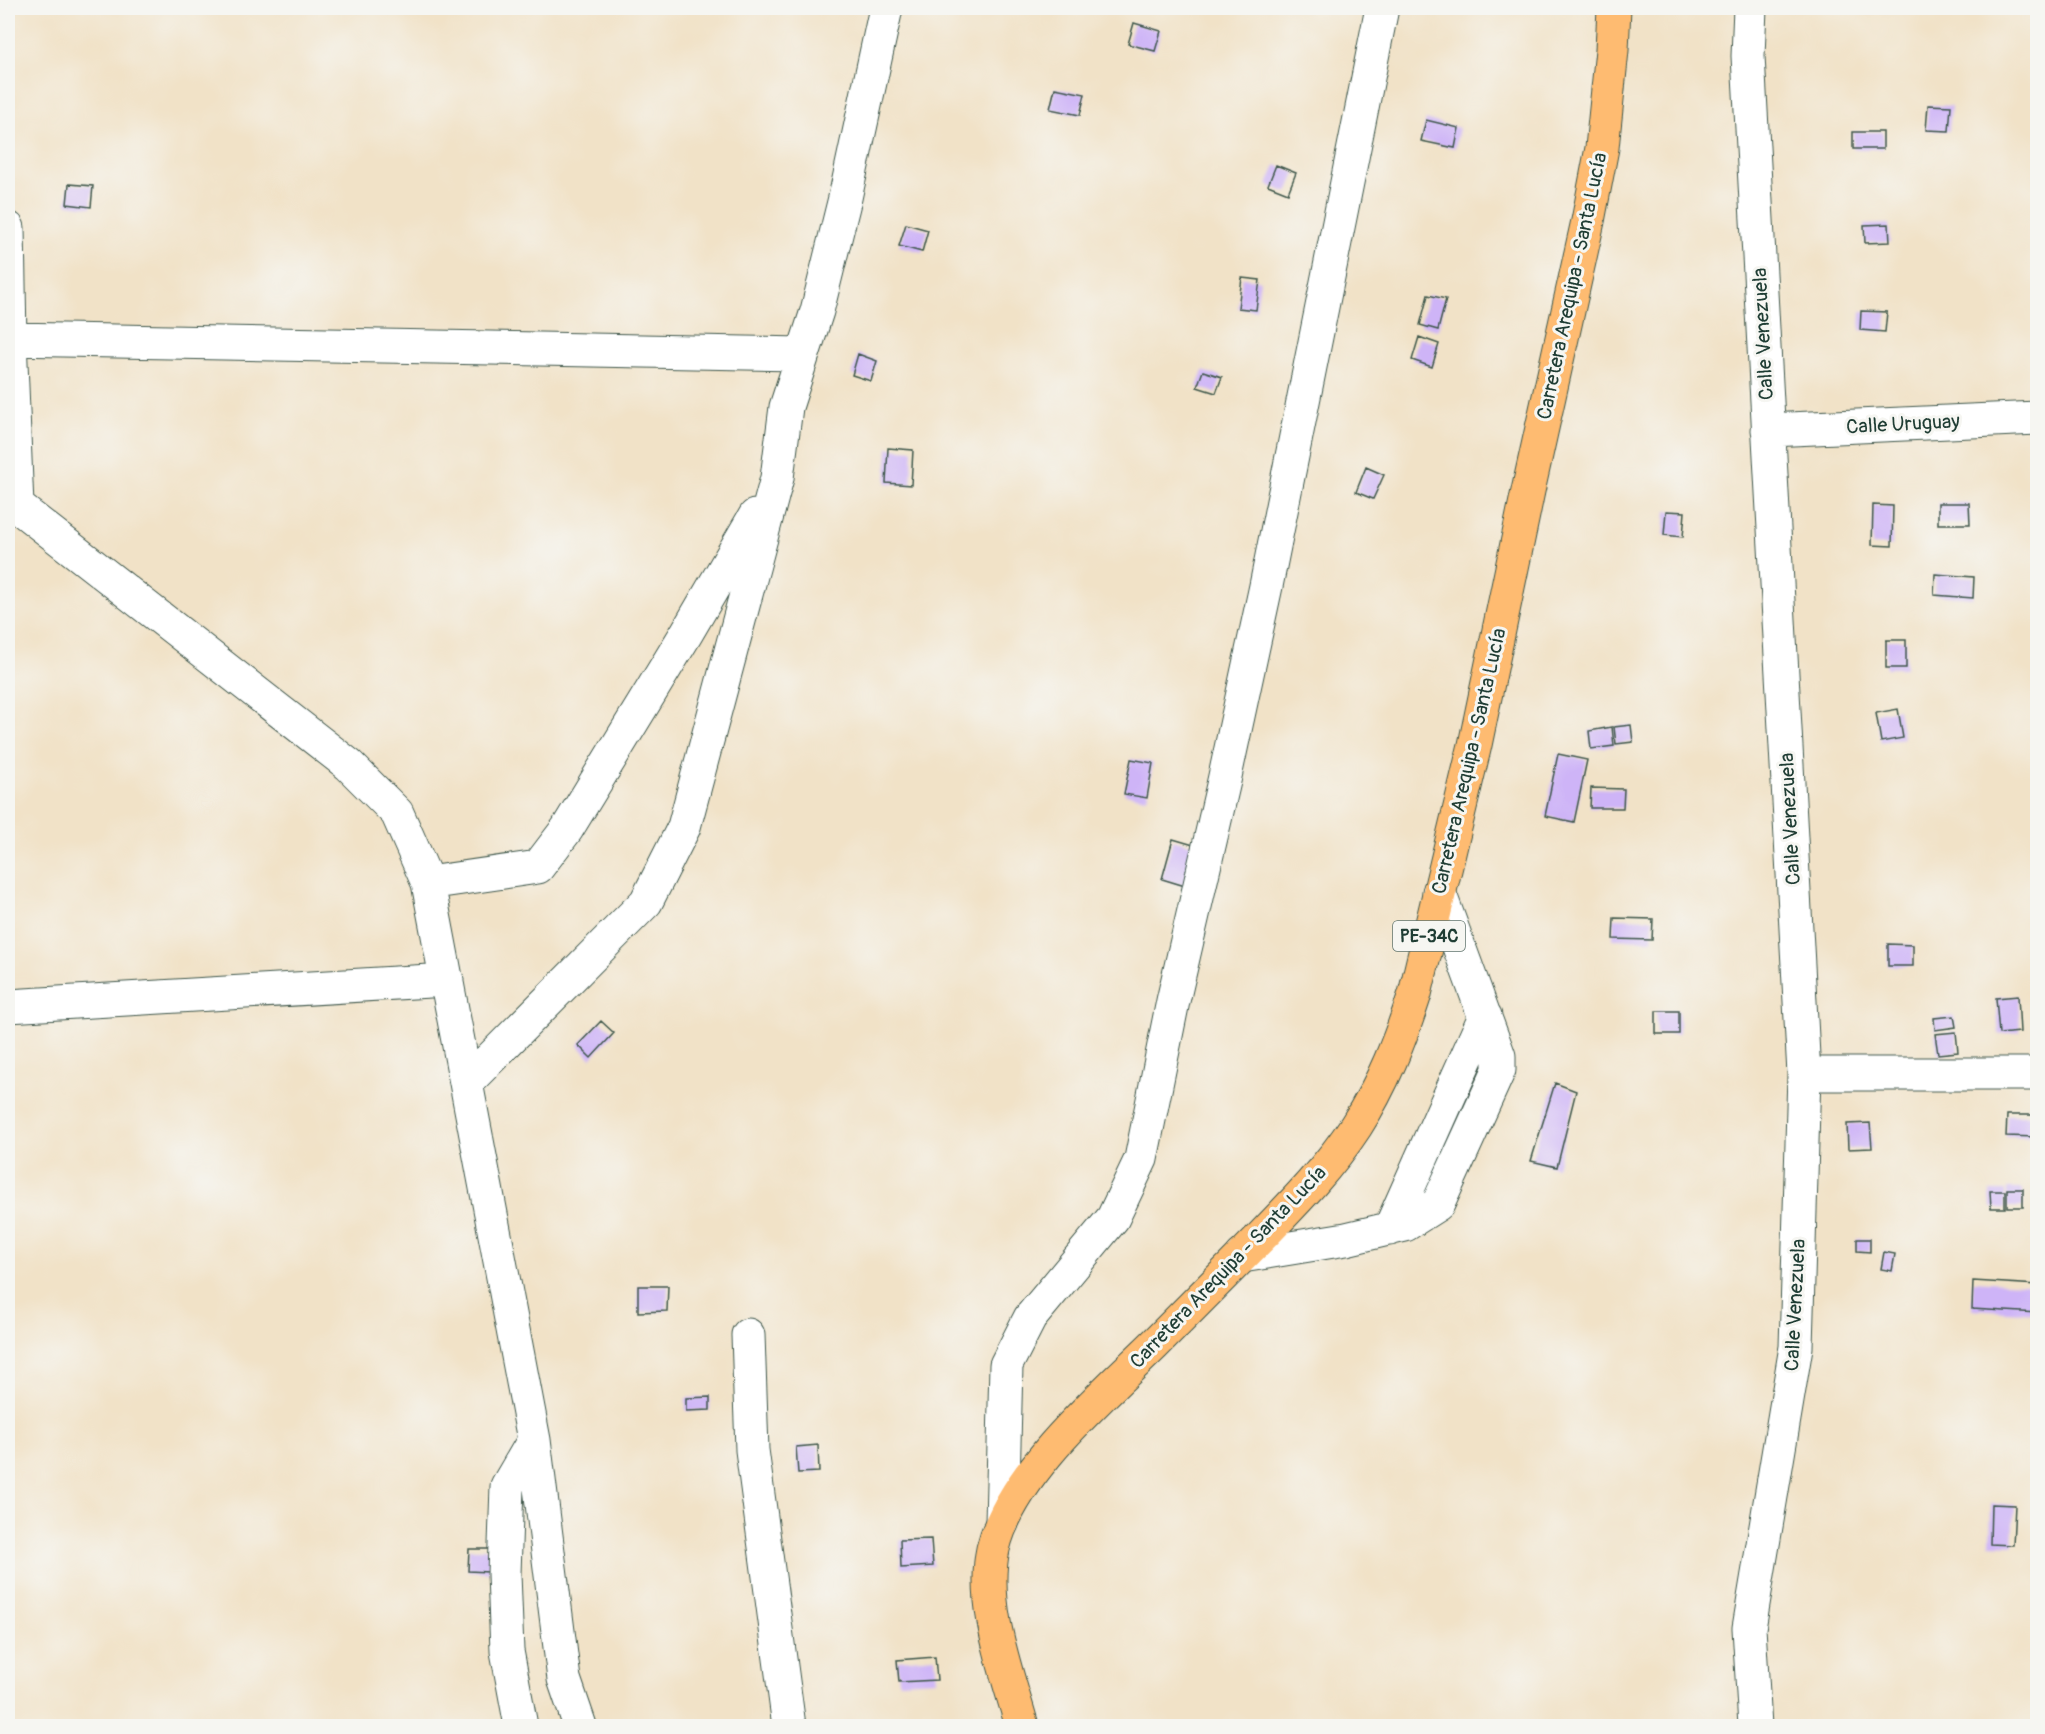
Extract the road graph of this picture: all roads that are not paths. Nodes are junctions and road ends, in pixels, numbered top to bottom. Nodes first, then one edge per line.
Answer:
1 (886, 8) edge
2 (1382, 8) edge
3 (1614, 8) edge
4 (1750, 8) edge
5 (8, 228) edge
6 (10, 339) junction
7 (801, 354) junction
8 (2037, 418) edge
9 (1768, 430) junction
10 (777, 478) junction
11 (12, 503) edge
12 (428, 883) junction
13 (1439, 892) junction
14 (447, 980) junction
15 (8, 1006) edge
16 (1804, 1074) junction
17 (2037, 1074) edge
18 (466, 1082) junction
19 (1242, 1256) junction
20 (748, 1335) dead end
21 (534, 1440) junction
22 (1002, 1523) junction
23 (522, 1726) edge
24 (580, 1726) edge
25 (789, 1726) edge
26 (1022, 1726) edge
27 (1755, 1726) edge

1 - 7 street
2 - 22 street
3 - 13 main road, Carretera Arequipa - Santa Lucía / PE-34C
4 - 9 street, Calle Venezuela
5 - 6 street
6 - 7 street
6 - 11 street
7 - 10 street
8 - 9 street, Calle Uruguay
9 - 16 street, Calle Venezuela
10 - 12 street
10 - 18 street
11 - 12 street
12 - 14 street
13 - 19 main road, Carretera Arequipa - Santa Lucía / PE-34C
13 - 19 street
14 - 15 street
14 - 18 street
16 - 17 street
16 - 27 street, Calle Venezuela
18 - 21 street
19 - 22 main road, Carretera Arequipa - Santa Lucía / PE-34C
20 - 25 street
21 - 23 street
21 - 24 street
22 - 26 main road, Carretera Arequipa - Santa Lucía / PE-34C

